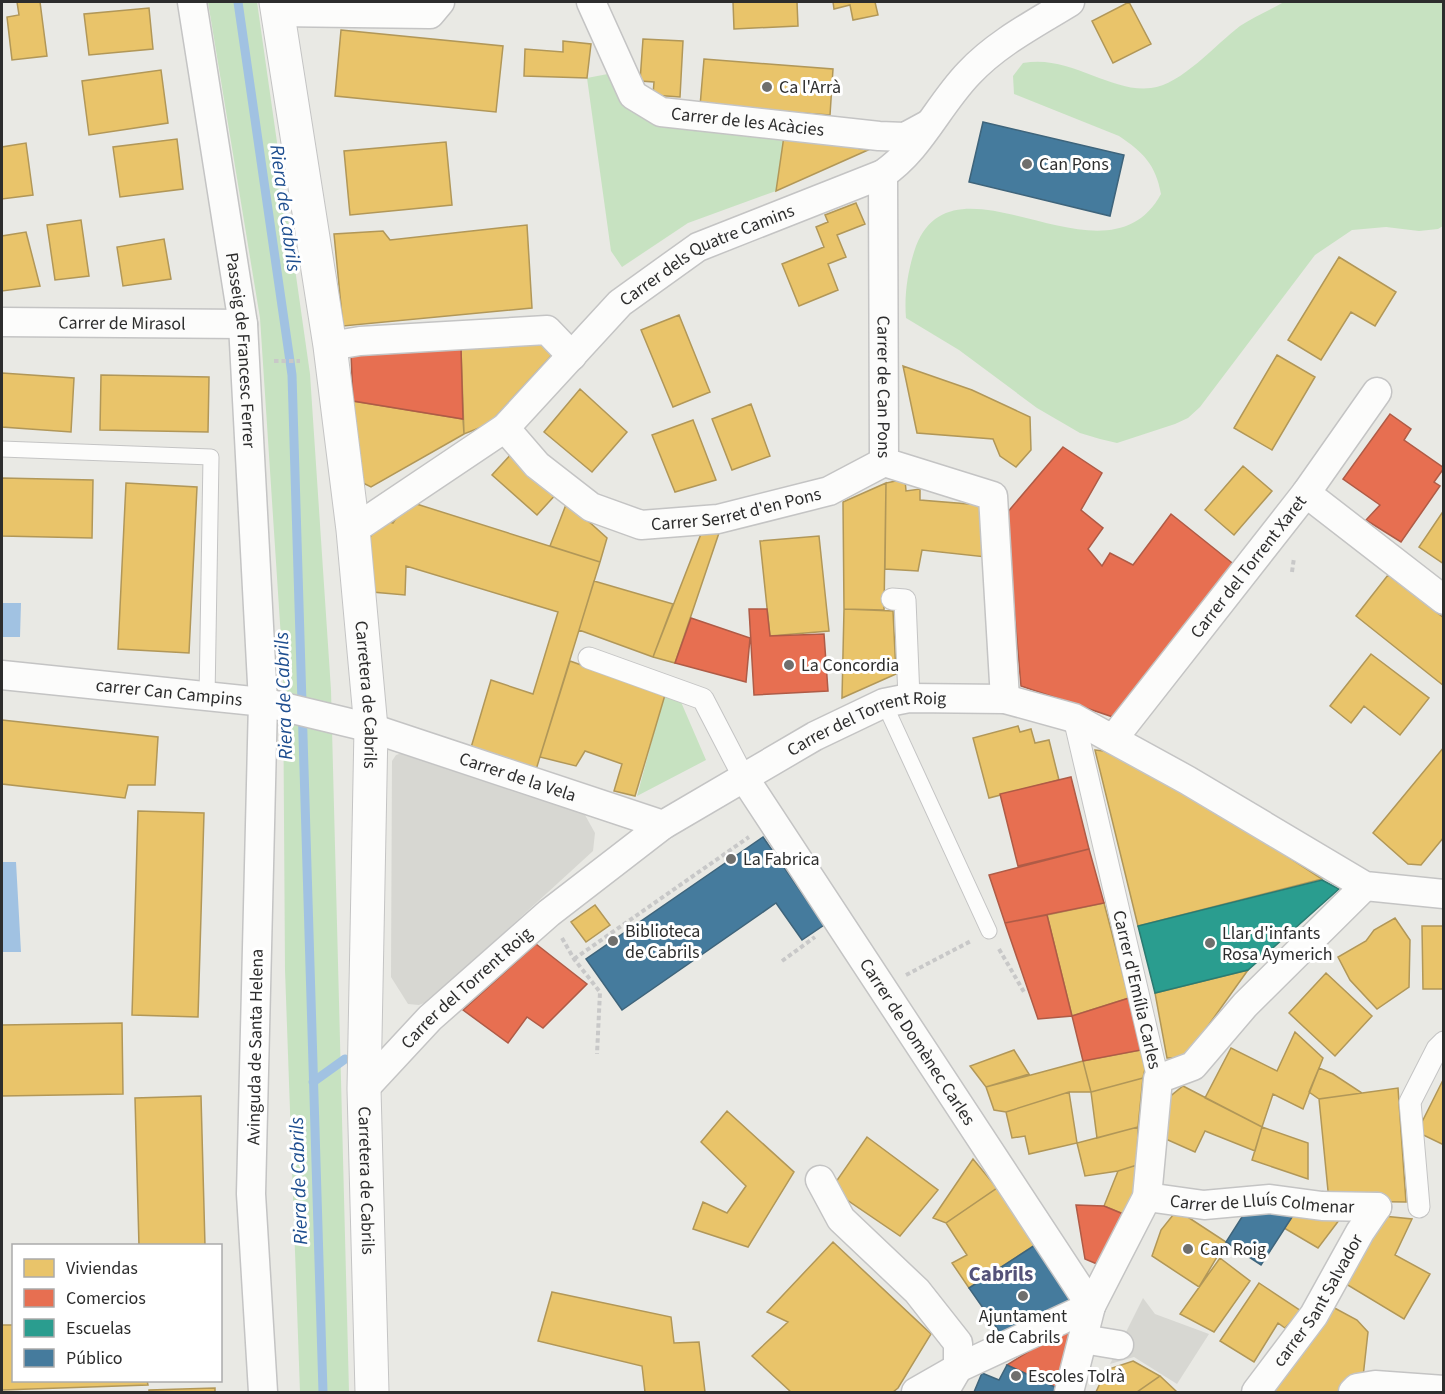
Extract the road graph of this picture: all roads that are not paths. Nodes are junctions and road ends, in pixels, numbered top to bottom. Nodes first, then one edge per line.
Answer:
1 (192, 2) edge
2 (440, 2) edge
3 (591, 2) edge
4 (1070, 2) edge
5 (277, 7) edge
6 (929, 124) junction
7 (883, 174) junction
8 (2, 322) edge
9 (243, 324) junction
10 (317, 353) junction
11 (572, 356) junction
12 (1377, 392) dead end
13 (505, 428) junction
14 (2, 449) edge
15 (884, 462) junction
16 (1306, 492) junction
17 (353, 530) junction
18 (892, 599) dead end
19 (1443, 600) edge
20 (589, 658) dead end
21 (2, 675) edge
22 (207, 698) junction
23 (1005, 699) junction
24 (897, 701) junction
25 (274, 705) junction
26 (1074, 718) junction
27 (358, 725) junction
28 (1113, 739) junction
29 (743, 776) junction
30 (634, 816) junction
31 (663, 825) junction
32 (642, 843) junction
33 (1365, 886) junction
34 (1443, 894) edge
35 (989, 931) road end
36 (1443, 1042) edge
37 (1158, 1079) junction
38 (364, 1089) junction
39 (820, 1180) dead end
40 (1147, 1197) junction
41 (1377, 1207) joint
42 (1419, 1207) dead end
43 (1091, 1306) junction
44 (1083, 1339) junction
45 (1119, 1345) dead end
46 (958, 1368) junction
47 (1443, 1389) edge
48 (263, 1392) edge
49 (372, 1392) edge
50 (916, 1392) edge
51 (944, 1392) edge
52 (1069, 1392) edge
53 (1256, 1392) edge
54 (1353, 1392) edge

1 - 9 street, Passeig de Francesc Ferrer
2 - 5 street
3 - 6 street, Carrer de les Acàcies
4 - 6 street, Carrer dels Quatre Camins
5 - 10 street, Carretera de Cabrils
6 - 7 street, Carrer dels Quatre Camins
7 - 11 street, Carrer dels Quatre Camins
7 - 15 street, Carrer de Can Pons
8 - 9 street, Carrer de Mirasol
9 - 25 street, Passeig de Francesc Ferrer
10 - 11 street
10 - 17 street, Carretera de Cabrils
11 - 13 street, Carrer dels Quatre Camins
12 - 16 street, Carrer del Torrent Xaret
13 - 15 street, Carrer Serret d'en Pons
13 - 17 street, Carrer dels Quatre Camins
14 - 22 lane
15 - 23 street, Carrer de Can Pons
16 - 19 street
16 - 28 street, Carrer del Torrent Xaret
17 - 27 street, Carretera de Cabrils
18 - 24 street
20 - 29 street
21 - 22 street, carrer Can Campins
22 - 25 street, carrer Can Campins
23 - 24 street, Carrer del Torrent Roig
23 - 26 street, Carrer del Torrent Roig
24 - 29 street, Carrer del Torrent Roig
24 - 35 lane
25 - 27 street, carrer Can Campins
25 - 48 street, Avinguda de Santa Helena
26 - 28 street, Carrer del Torrent Roig
26 - 37 street, Carrer d'Emília Carles
27 - 30 street, Carrer de la Vela
27 - 38 street, Carretera de Cabrils
28 - 33 street, Carrer del Torrent Roig
29 - 31 street, Carrer del Torrent Roig
29 - 43 street, Carrer de Domènec Carles
30 - 31 street, Carrer de la Vela
30 - 32 street
31 - 32 street, Carrer del Torrent Roig
32 - 38 street, Carrer del Torrent Roig
33 - 34 street, Carrer del Torrent Roig
33 - 37 street
36 - 42 street
37 - 40 street, Carrer d'Emília Carles
38 - 49 street, Carretera de Cabrils
39 - 46 street
40 - 41 street, Carrer de Lluís Colmenar
40 - 43 street, Carrer d'Emília Carles
41 - 53 street, carrer Sant Salvador
43 - 44 street, Carrer d'Emília Carles
43 - 46 street
44 - 45 street
44 - 52 street, Carrer d'Emília Carles
46 - 50 street
46 - 51 street
47 - 54 street

